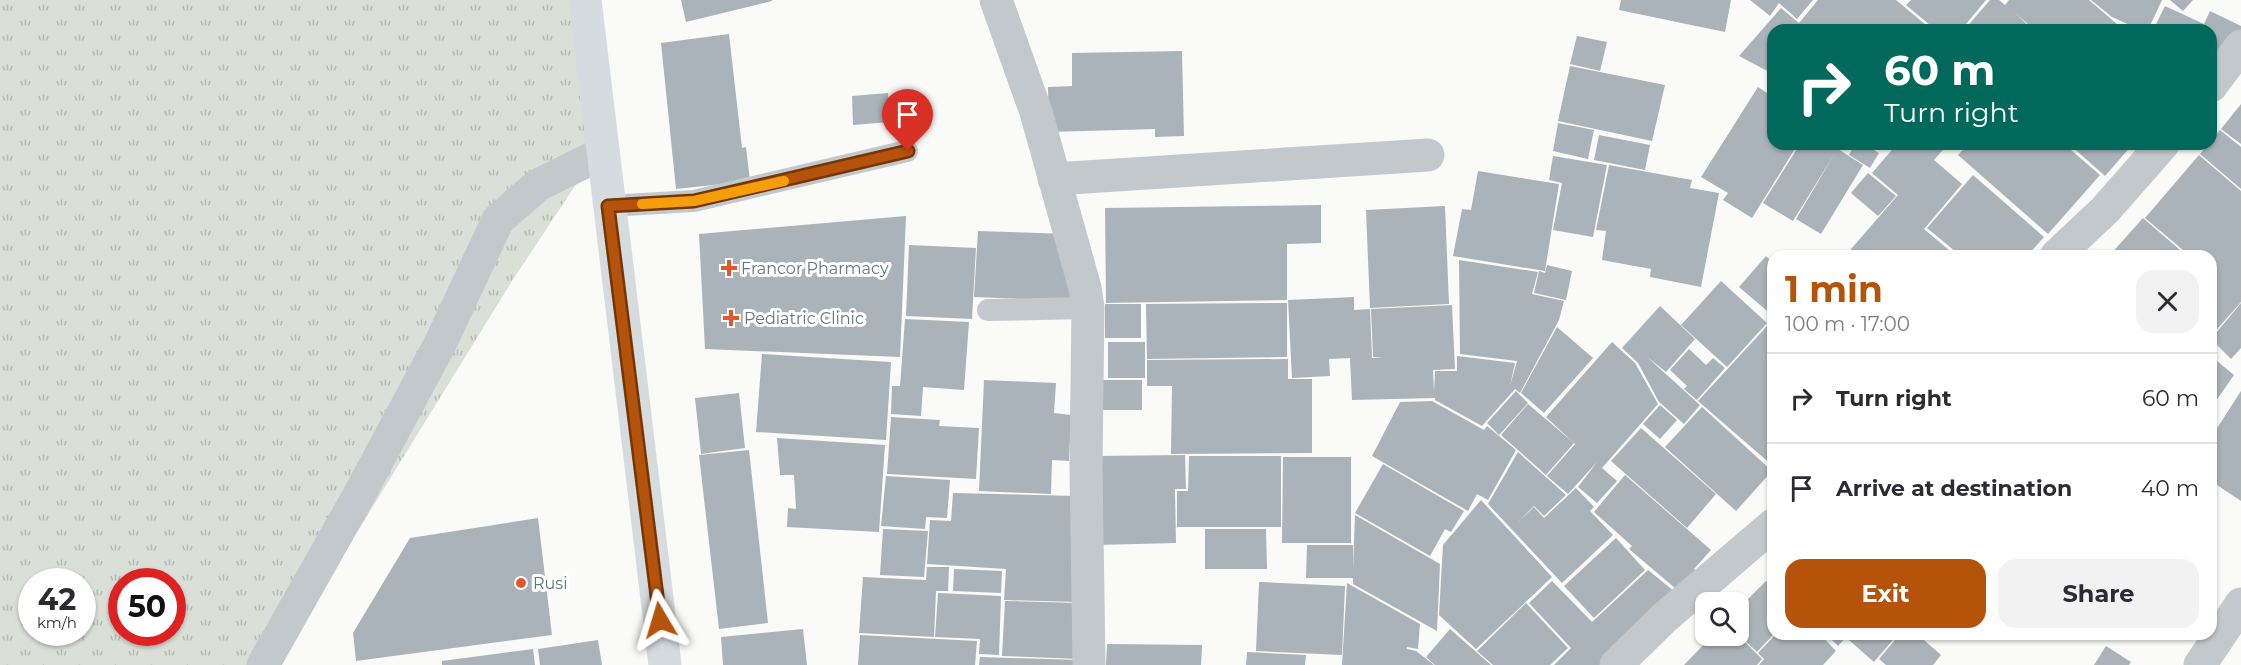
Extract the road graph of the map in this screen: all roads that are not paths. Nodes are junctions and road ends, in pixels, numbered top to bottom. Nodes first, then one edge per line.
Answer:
1 (585, 0) edge
2 (996, 0) edge
3 (2241, 46) edge
4 (2217, 78) edge
5 (2158, 150) edge
6 (908, 151) dead end
7 (603, 153) junction
8 (1428, 155) dead end
9 (1054, 179) junction
10 (608, 206) junction
11 (2062, 250) edge
12 (1088, 308) junction
13 (988, 310) dead end
14 (1767, 530) edge
15 (2241, 604) edge
16 (2217, 640) edge
17 (2217, 640) edge
18 (263, 665) edge
19 (665, 665) edge
20 (1089, 665) edge
21 (1616, 665) edge
22 (2200, 665) edge

1 - 7 main road
2 - 9 street
3 - 4 street
5 - 11 street
6 - 10 lane
7 - 10 main road
7 - 18 street
8 - 9 street
9 - 12 street
10 - 19 main road
12 - 13 lane
12 - 20 street
14 - 21 street
15 - 17 street
16 - 22 street

